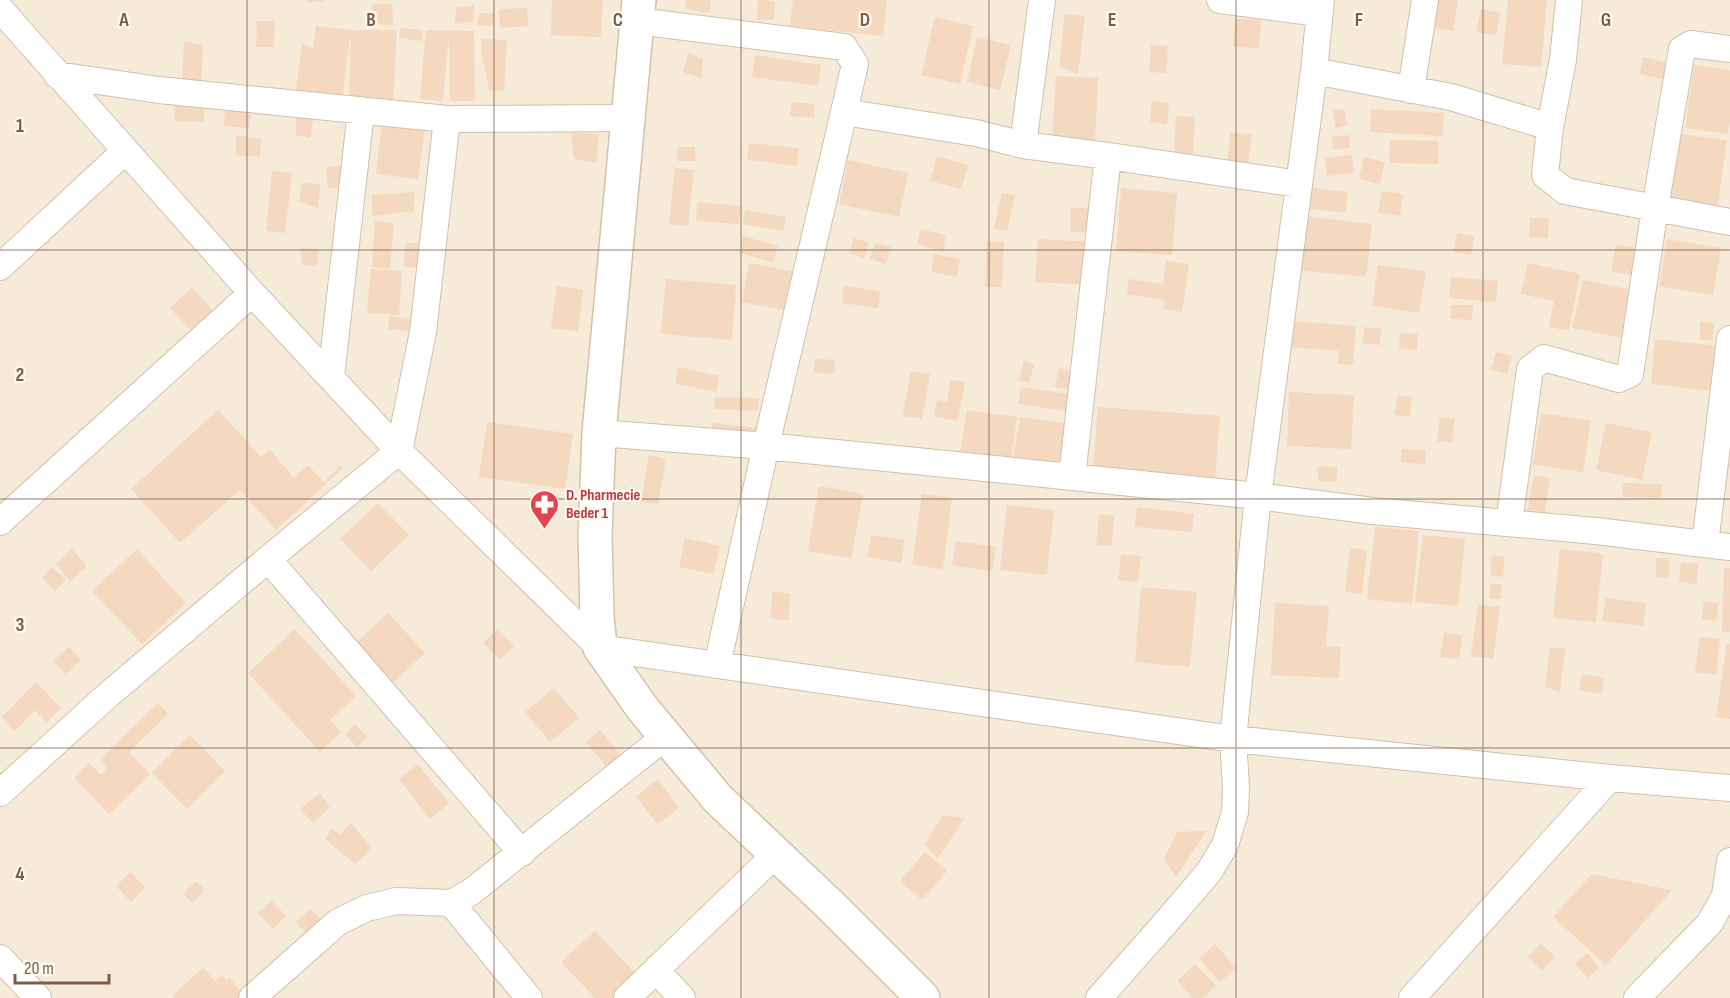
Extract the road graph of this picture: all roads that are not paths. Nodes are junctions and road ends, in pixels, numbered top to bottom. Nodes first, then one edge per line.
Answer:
1 (1042, 0) edge
2 (1220, 0) edge
3 (1425, 0) edge
4 (1569, 0) edge
5 (1320, 7) edge
6 (0, 9) edge
7 (638, 10) edge
8 (1730, 49) edge
9 (1314, 71) junction
10 (57, 75) junction
11 (1411, 90) junction
12 (361, 111) junction
13 (844, 112) junction
14 (629, 118) junction
15 (447, 119) junction
16 (1550, 127) junction
17 (1023, 145) junction
18 (124, 152) junction
19 (1108, 156) junction
20 (1299, 184) junction
21 (1655, 208) junction
22 (1730, 222) edge
23 (0, 267) edge
24 (252, 293) junction
25 (1730, 339) edge
26 (331, 377) junction
27 (599, 433) junction
28 (766, 446) junction
29 (399, 451) junction
30 (1072, 477) junction
31 (1258, 496) junction
32 (0, 522) edge
33 (1509, 523) junction
34 (1718, 545) edge
35 (268, 559) junction
36 (600, 648) junction
37 (717, 665) junction
38 (666, 736) junction
39 (1233, 740) junction
40 (1610, 778) junction
41 (1730, 788) edge
42 (0, 793) edge
43 (522, 853) junction
44 (776, 854) junction
45 (1730, 861) edge
46 (451, 903) junction
47 (0, 958) edge
48 (656, 970) junction
49 (38, 998) edge
50 (252, 998) edge
51 (529, 998) edge
52 (627, 998) edge
53 (682, 998) edge
54 (923, 998) edge
55 (1098, 998) edge
56 (1412, 998) edge
57 (1637, 998) edge

1 - 17 street
2 - 5 street
3 - 11 street
4 - 16 street
5 - 9 street
6 - 10 street
7 - 13 street
7 - 14 street
8 - 21 street
9 - 11 street
9 - 20 street
10 - 12 street
10 - 18 street
11 - 16 street
12 - 15 street
12 - 26 street
13 - 17 street
13 - 28 street
14 - 15 street
14 - 27 street
15 - 29 street
16 - 21 street
17 - 19 street
18 - 23 street
18 - 24 street
19 - 20 street
19 - 30 street
20 - 31 street
21 - 22 street
21 - 33 street
24 - 26 street
24 - 32 street
25 - 34 street
26 - 29 street
27 - 28 street
27 - 36 street
28 - 30 street
28 - 37 street
29 - 35 street
29 - 36 street
30 - 31 street
31 - 33 street
31 - 39 street
33 - 34 street
35 - 42 street
35 - 43 street
36 - 37 street
36 - 38 street
37 - 39 street
38 - 43 street
38 - 44 street
39 - 40 street
39 - 55 street
40 - 41 street
40 - 56 street
43 - 46 street
44 - 48 street
44 - 54 street
45 - 57 street
46 - 50 street
46 - 51 street
47 - 49 street
48 - 52 street
48 - 53 street

